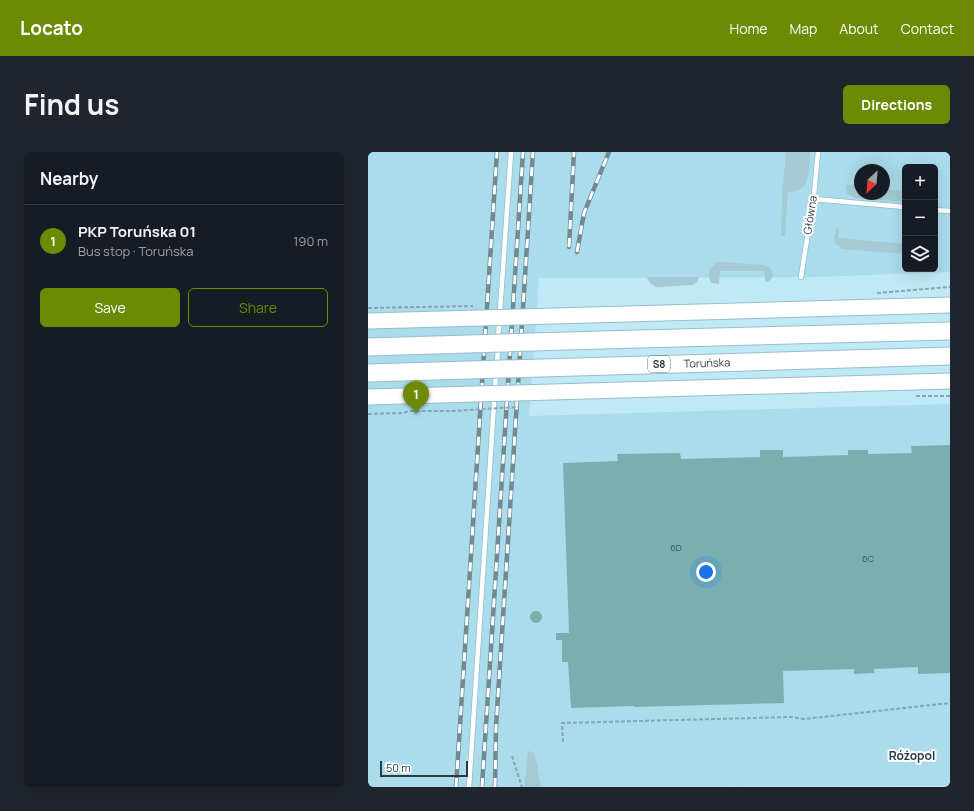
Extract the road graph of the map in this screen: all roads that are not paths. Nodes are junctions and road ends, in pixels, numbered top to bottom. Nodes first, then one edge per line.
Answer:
1 (510, 152) edge
2 (818, 152) edge
3 (813, 199) junction
4 (902, 207) edge
5 (938, 210) edge
6 (950, 211) edge
7 (801, 277) dead end
8 (950, 305) edge
9 (368, 321) edge
10 (950, 331) edge
11 (368, 347) edge
12 (950, 356) edge
13 (368, 372) edge
14 (950, 381) edge
15 (368, 398) edge
16 (469, 787) edge

1 - 16 lane
2 - 3 lane, Główna
3 - 4 lane
3 - 7 lane, Główna
5 - 6 lane
8 - 9 main road, bridge
10 - 11 highway, bridge
12 - 13 highway, Toruńska / S8, bridge
14 - 15 main road, bridge

